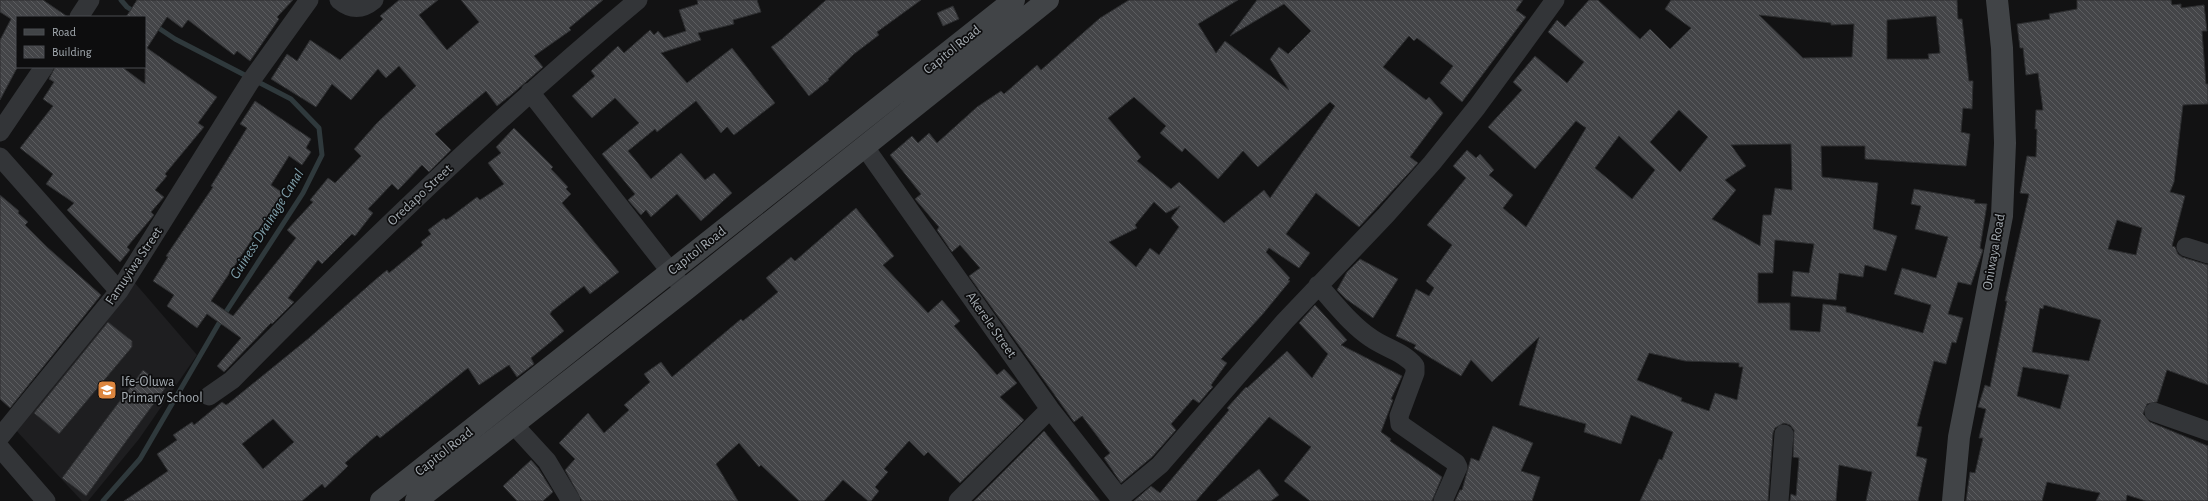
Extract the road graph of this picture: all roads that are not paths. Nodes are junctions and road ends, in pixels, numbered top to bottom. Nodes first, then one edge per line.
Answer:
1 (90, 0) edge
2 (309, 0) edge
3 (339, 0) edge
4 (374, 0) edge
5 (638, 0) edge
6 (1014, 0) edge
7 (1048, 0) edge
8 (1555, 0) edge
9 (1997, 0) edge
10 (79, 16) edge
11 (43, 68) edge
12 (530, 92) junction
13 (0, 132) edge
14 (864, 146) junction
15 (0, 157) edge
16 (2186, 247) dead end
17 (2208, 254) edge
18 (672, 271) junction
19 (1318, 285) junction
20 (685, 290) junction
21 (119, 291) junction
22 (209, 396) dead end
23 (1050, 409) junction
24 (2154, 412) dead end
25 (513, 424) junction
26 (2208, 431) edge
27 (1784, 434) dead end
28 (0, 437) edge
29 (0, 448) edge
30 (1121, 500) edge
31 (46, 501) edge
32 (381, 501) edge
33 (416, 501) edge
34 (571, 501) edge
35 (958, 501) edge
36 (1443, 501) edge
37 (1779, 501) edge
38 (1953, 501) edge

1 - 10 street
2 - 21 street, Famuyiwa Street
3 - 4 street
5 - 12 street, Oredapo Street
6 - 18 main road, Capitol Road
7 - 14 main road, Capitol Road
8 - 19 street
9 - 38 main road, Oniwaya Road
11 - 13 street
12 - 18 street
12 - 22 street, Oredapo Street
14 - 20 main road, Capitol Road
14 - 23 street, Akerele Street
15 - 21 street
16 - 17 street
18 - 20 street
18 - 32 main road, Capitol Road
19 - 30 street
19 - 36 street
20 - 25 main road, Capitol Road
21 - 28 street, Famuyiwa Street
23 - 30 street, Akerele Street
23 - 35 street
24 - 26 street
25 - 33 main road, Capitol Road
25 - 34 street
27 - 37 street
29 - 31 street

